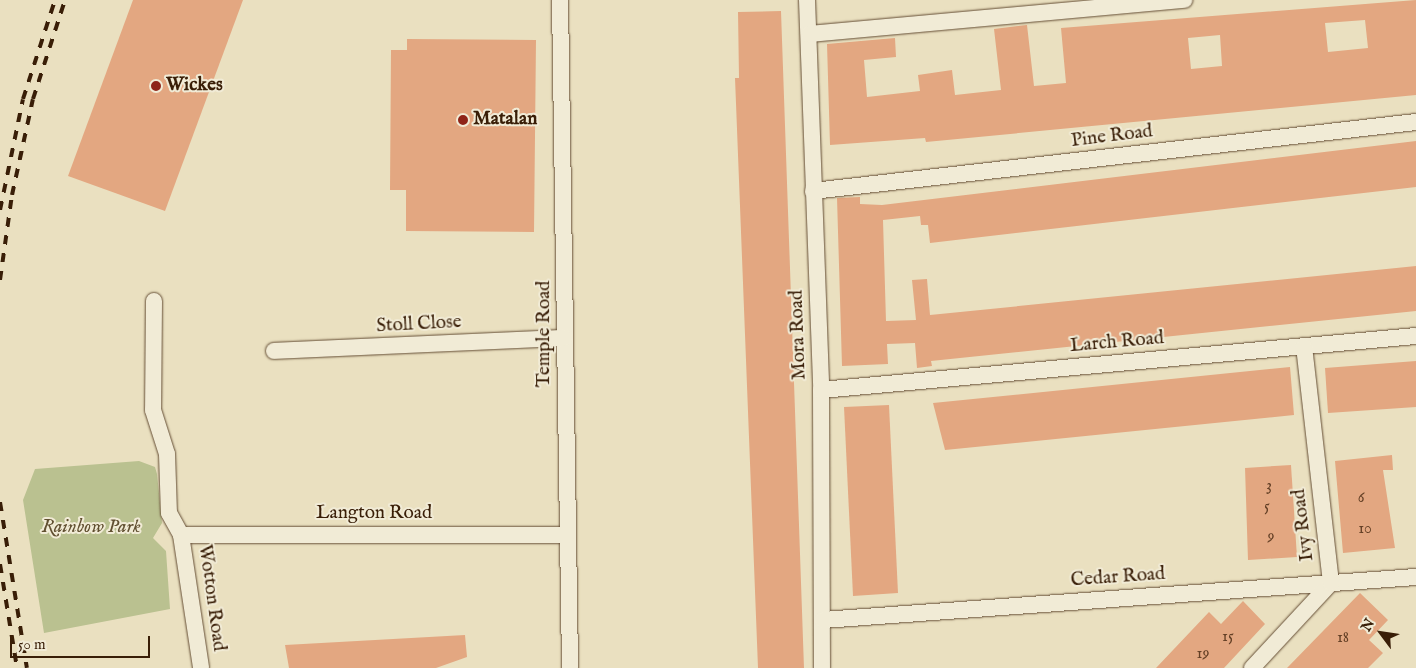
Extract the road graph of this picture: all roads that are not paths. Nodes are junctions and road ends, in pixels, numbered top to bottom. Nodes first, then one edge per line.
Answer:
1 (560, 0) edge
2 (807, 0) edge
3 (1184, 0) edge
4 (809, 34) junction
5 (1416, 122) edge
6 (813, 191) junction
7 (154, 301) dead end
8 (1416, 336) edge
9 (565, 338) junction
10 (1304, 346) junction
11 (274, 351) dead end
12 (821, 390) junction
13 (181, 535) junction
14 (567, 535) junction
15 (1416, 576) edge
16 (1331, 583) junction
17 (823, 620) junction
18 (201, 668) edge
19 (570, 668) edge
20 (822, 668) edge
21 (1252, 668) edge

1 - 9 street, Temple Road
2 - 4 street, Mora Road
3 - 4 street
4 - 6 street, Mora Road
5 - 6 street, Pine Road
6 - 12 street, Mora Road
7 - 13 street, Wotton Road
8 - 10 street, Larch Road
9 - 11 street, Stoll Close
9 - 14 street, Temple Road
10 - 12 street, Larch Road
10 - 16 street, Ivy Road
12 - 17 street, Mora Road
13 - 14 street, Langton Road
13 - 18 street, Wotton Road
14 - 19 street, Temple Road
15 - 16 street, Cedar Road
16 - 17 street, Cedar Road
16 - 21 street, Ivy Road
17 - 20 street, Mora Road

